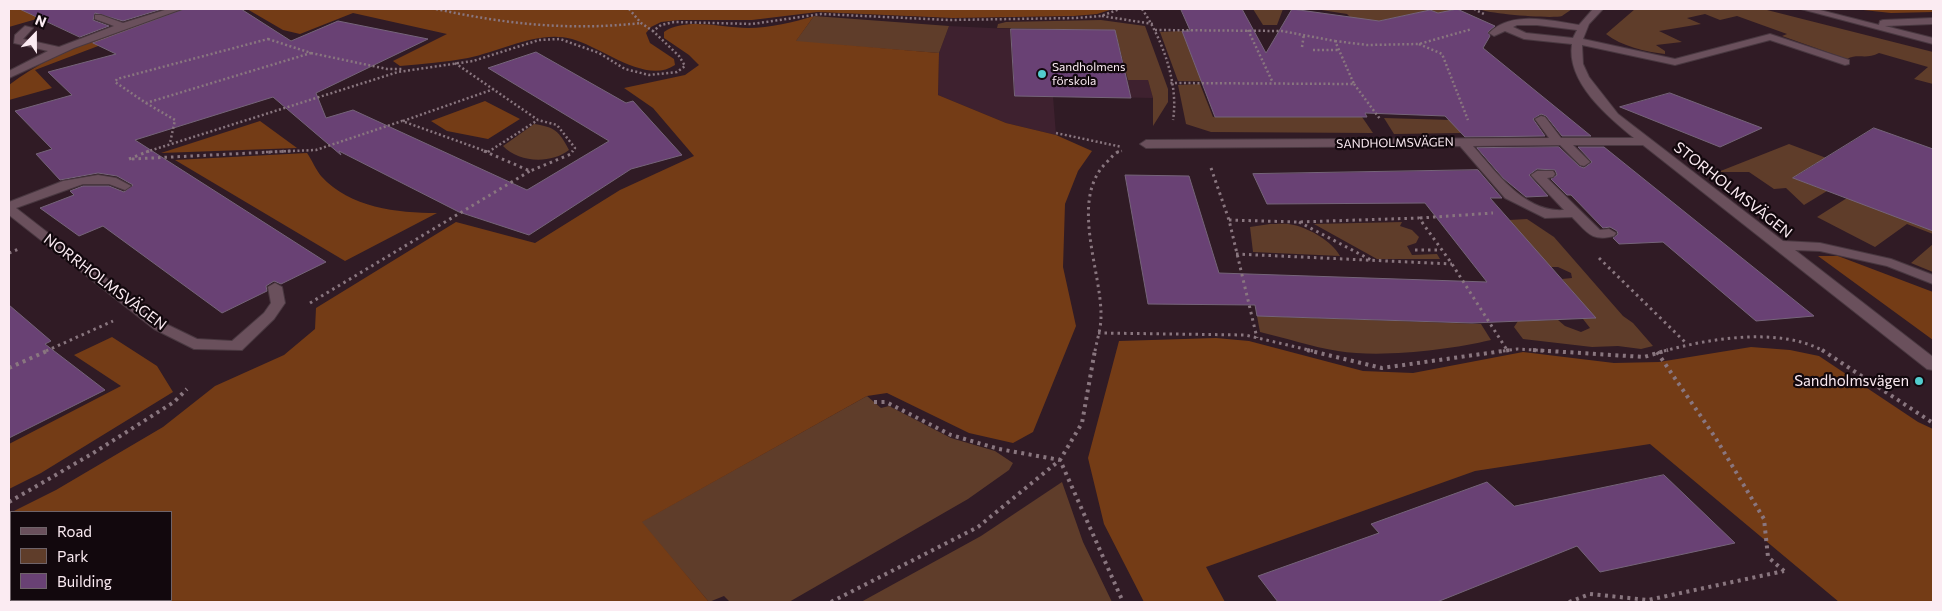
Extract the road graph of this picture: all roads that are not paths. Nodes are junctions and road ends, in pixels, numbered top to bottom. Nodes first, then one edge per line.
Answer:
1 (177, 9) edge
2 (1598, 9) edge
3 (1806, 9) edge
4 (98, 17) dead end
5 (1933, 21) edge
6 (1866, 23) junction
7 (122, 26) junction
8 (28, 28) dead end
9 (1507, 28) junction
10 (1580, 28) junction
11 (1494, 34) dead end
12 (1576, 41) junction
13 (1933, 41) edge
14 (58, 49) junction
15 (1845, 62) dead end
16 (9, 75) edge
17 (1541, 119) dead end
18 (1644, 141) junction
19 (1463, 142) junction
20 (1560, 142) junction
21 (1146, 144) dead end
22 (1584, 162) dead end
23 (1549, 174) dead end
24 (126, 186) dead end
25 (9, 208) edge
26 (1575, 213) junction
27 (1609, 233) dead end
28 (1778, 245) junction
29 (1933, 280) edge
30 (275, 287) dead end
31 (1933, 365) edge

1 - 7 street
2 - 10 street, STORHOLMSVÄGEN
3 - 6 street
4 - 7 street
5 - 6 street
6 - 13 street
7 - 14 street
8 - 14 street
9 - 10 street
9 - 11 street
9 - 12 street
10 - 12 street, STORHOLMSVÄGEN
12 - 15 street
12 - 18 street, STORHOLMSVÄGEN
14 - 16 street
17 - 20 street
18 - 20 street, SANDHOLMSVÄGEN
18 - 28 street, STORHOLMSVÄGEN
19 - 20 street, SANDHOLMSVÄGEN
19 - 21 street, SANDHOLMSVÄGEN
19 - 26 street
20 - 22 street
23 - 26 street
24 - 25 street
25 - 30 street, NORRHOLMSVÄGEN
26 - 27 street
28 - 29 street
28 - 31 street, STORHOLMSVÄGEN

